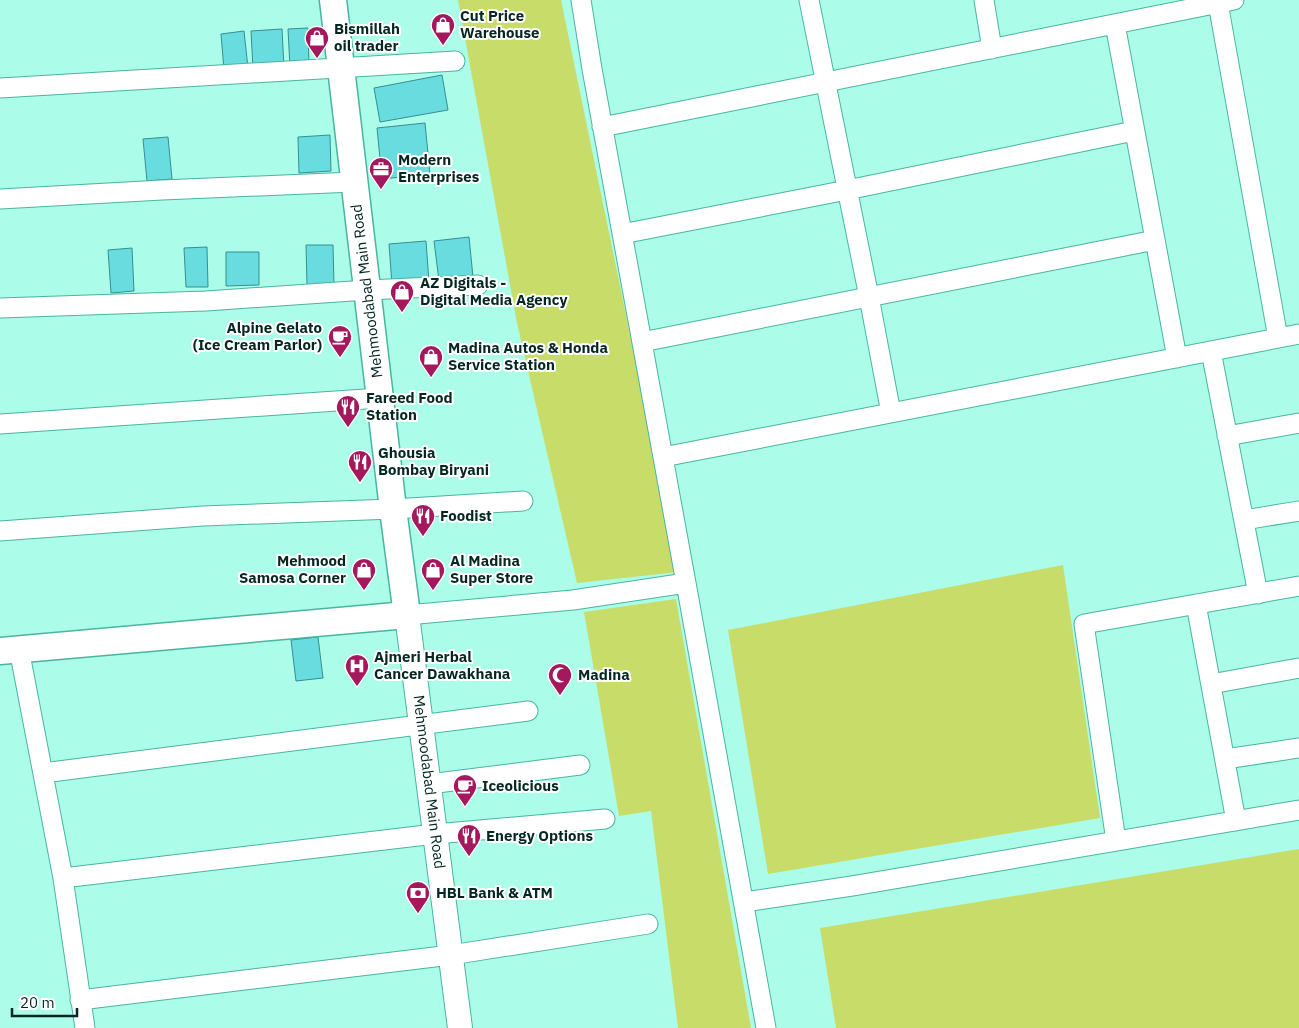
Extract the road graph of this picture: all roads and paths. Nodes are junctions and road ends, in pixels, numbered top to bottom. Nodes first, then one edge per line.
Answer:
1 (333, 0) edge
2 (580, 0) edge
3 (809, 0) edge
4 (984, 0) edge
5 (1226, 2) edge
6 (1115, 24) junction
7 (992, 49) junction
8 (455, 61) dead end
9 (341, 68) junction
10 (825, 82) junction
11 (0, 88) edge
12 (602, 127) junction
13 (1134, 131) junction
14 (354, 182) junction
15 (847, 190) junction
16 (0, 199) edge
17 (622, 234) junction
18 (1155, 240) junction
19 (478, 286) dead end
20 (367, 290) junction
21 (869, 297) junction
22 (0, 308) edge
23 (1299, 334) edge
24 (1278, 338) junction
25 (642, 342) junction
26 (1211, 351) junction
27 (1177, 358) junction
28 (380, 398) junction
29 (891, 413) junction
30 (0, 424) edge
31 (1299, 424) edge
32 (1227, 436) junction
33 (663, 457) junction
34 (523, 501) dead end
35 (393, 509) junction
36 (1299, 511) edge
37 (1244, 520) junction
38 (0, 531) edge
39 (686, 583) junction
40 (1299, 586) edge
41 (1258, 594) junction
42 (1196, 604) junction
43 (407, 615) junction
44 (10, 650) edge
45 (1299, 668) edge
46 (1211, 684) junction
47 (528, 711) dead end
48 (422, 725) junction
49 (1299, 748) edge
50 (1225, 759) junction
51 (580, 765) dead end
52 (43, 773) junction
53 (429, 784) junction
54 (1299, 810) edge
55 (605, 820) dead end
56 (1236, 821) junction
57 (435, 834) junction
58 (1116, 841) junction
59 (62, 878) junction
60 (744, 902) junction
61 (648, 924) dead end
62 (451, 955) junction
63 (80, 1000) junction
64 (85, 1028) edge
65 (460, 1028) edge
66 (766, 1028) edge

1 - 9 main road, Mehmoodabad Main Road
2 - 12 street
3 - 10 street
4 - 7 street
5 - 6 street
5 - 24 street
6 - 7 street
6 - 13 street
7 - 10 street
8 - 9 street
9 - 11 street
9 - 14 main road, Mehmoodabad Main Road
10 - 12 street
10 - 15 street
12 - 17 street
13 - 15 street
13 - 18 street
14 - 16 street
14 - 20 main road, Mehmoodabad Main Road
15 - 17 street
15 - 21 street
17 - 25 street
18 - 21 street
18 - 27 street
19 - 20 street
20 - 22 street
20 - 28 main road, Mehmoodabad Main Road
21 - 25 street
21 - 29 street
23 - 24 street
24 - 26 street
25 - 33 street
26 - 27 street
26 - 32 street
27 - 29 street
28 - 30 street
28 - 35 main road, Mehmoodabad Main Road
29 - 33 street
31 - 32 street
32 - 37 street
33 - 39 street
34 - 35 street
35 - 38 street
35 - 43 main road, Mehmoodabad Main Road
36 - 37 street
37 - 41 street
39 - 43 street
39 - 60 street
40 - 41 street
41 - 42 street
42 - 46 street
42 - 58 street
43 - 44 main road
43 - 48 street, Mehmoodabad Main Road
44 - 52 street
45 - 46 street
46 - 50 street
47 - 48 street
48 - 52 street
48 - 53 street, Mehmoodabad Main Road
49 - 50 street
50 - 56 street
51 - 53 street
52 - 59 street
53 - 57 street, Mehmoodabad Main Road
54 - 56 street
55 - 57 street
56 - 58 street
57 - 59 street
57 - 62 street, Mehmoodabad Main Road
58 - 60 street
59 - 63 street
60 - 66 street
61 - 62 street
62 - 63 street
62 - 65 street, Mehmoodabad Main Road
63 - 64 street

